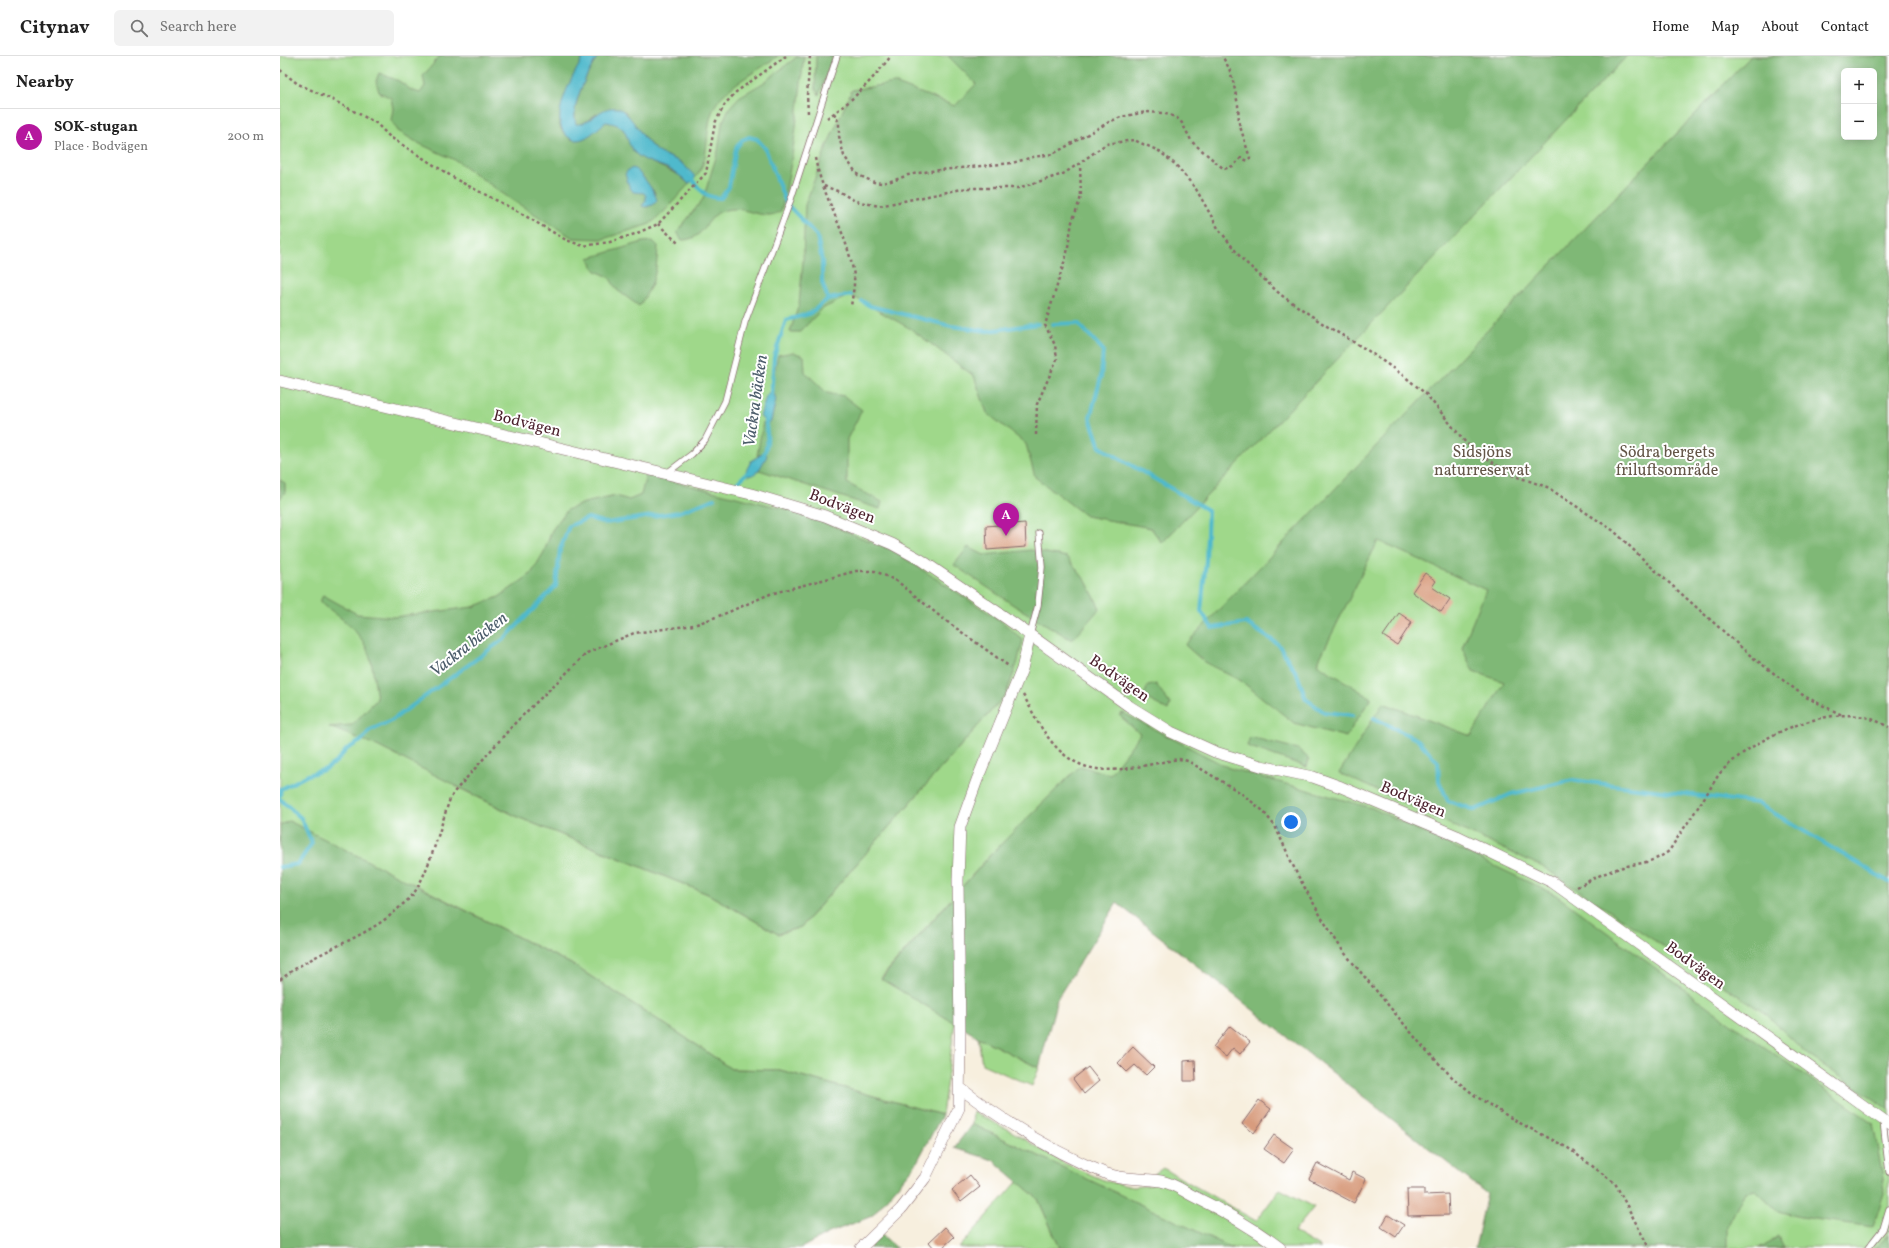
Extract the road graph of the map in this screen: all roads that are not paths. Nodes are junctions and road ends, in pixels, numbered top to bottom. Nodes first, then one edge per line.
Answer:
1 (837, 56) edge
2 (280, 381) edge
3 (666, 473) junction
4 (1039, 533) dead end
5 (1030, 635) junction
6 (960, 1088) junction
7 (1886, 1122) edge
8 (1889, 1172) edge
9 (1889, 1209) edge
10 (861, 1248) edge
11 (1280, 1248) edge
12 (1868, 1248) edge

1 - 3 lane
2 - 3 street, Bodvägen
3 - 5 street, Bodvägen
4 - 5 lane
5 - 6 street
5 - 7 street, Bodvägen
6 - 10 street
6 - 11 street
7 - 8 lane
9 - 12 lane

